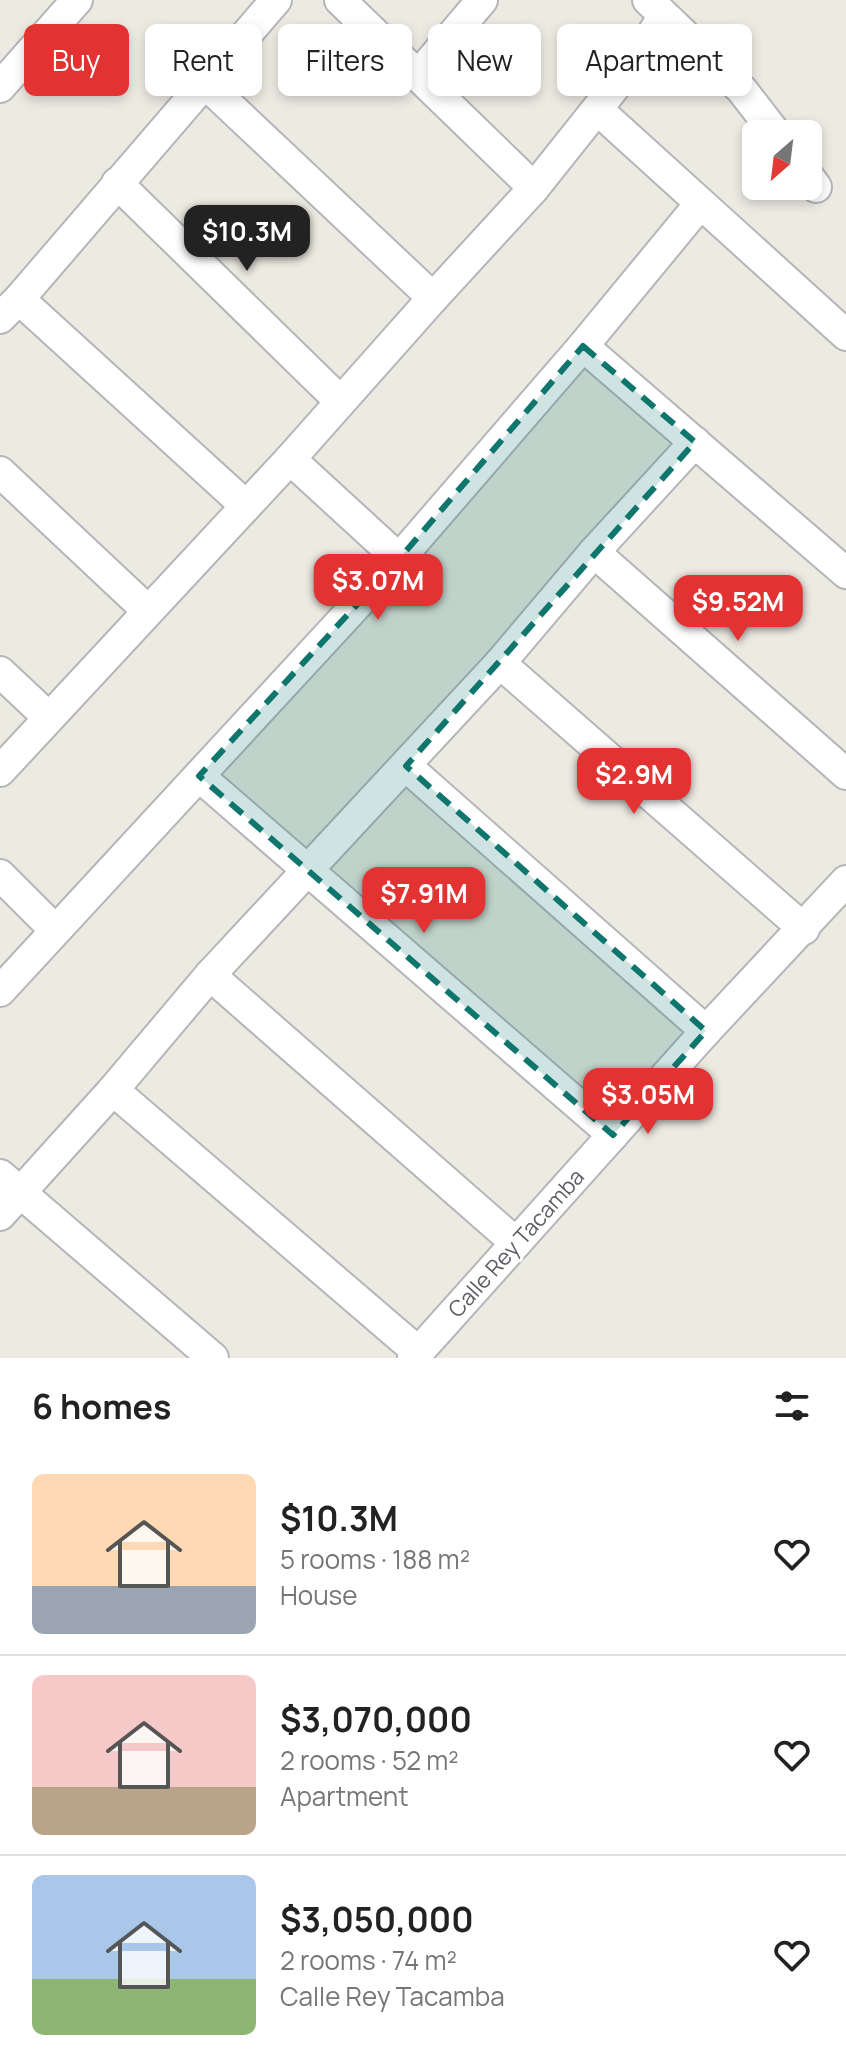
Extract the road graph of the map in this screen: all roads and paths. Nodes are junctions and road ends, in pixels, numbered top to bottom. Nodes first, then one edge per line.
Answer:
1 (77, 0) edge
2 (276, 0) edge
3 (340, 0) edge
4 (482, 0) edge
5 (655, 8) edge
6 (256, 24) edge
7 (418, 76) junction
8 (0, 87) edge
9 (195, 96) edge
10 (219, 96) edge
11 (598, 110) junction
12 (765, 120) edge
13 (117, 183) junction
14 (534, 188) junction
15 (700, 204) junction
16 (433, 298) junction
17 (10, 308) edge
18 (846, 335) edge
19 (583, 346) junction
20 (340, 401) junction
21 (695, 442) junction
22 (290, 459) junction
23 (0, 472) edge
24 (246, 506) junction
25 (594, 552) junction
26 (399, 559) junction
27 (846, 573) edge
28 (148, 611) junction
29 (500, 663) junction
30 (0, 672) edge
31 (48, 717) junction
32 (406, 766) junction
33 (0, 771) edge
34 (846, 774) edge
35 (199, 776) junction
36 (307, 870) junction
37 (0, 875) edge
38 (846, 881) edge
39 (804, 929) junction
40 (55, 930) junction
41 (210, 975) junction
42 (0, 991) edge
43 (706, 1031) junction
44 (113, 1090) junction
45 (613, 1135) junction
46 (7, 1195) edge
47 (516, 1243) junction
48 (416, 1355) edge
49 (213, 1358) edge

1 - 8 street
2 - 6 street
3 - 7 street
4 - 7 street
5 - 11 street
5 - 12 street
7 - 14 street
9 - 13 street
10 - 16 street
11 - 14 street
11 - 15 street
13 - 17 street
13 - 20 street
14 - 16 street
15 - 18 street
15 - 19 street
16 - 20 street
17 - 24 street
19 - 21 street
19 - 26 street
20 - 22 street
21 - 25 street
21 - 27 street
22 - 24 street
22 - 26 street
23 - 28 street
24 - 28 street
25 - 29 street
25 - 34 street
26 - 35 street
28 - 31 street
29 - 32 street
29 - 39 street
30 - 31 street
31 - 33 street
32 - 36 street
32 - 43 street
35 - 36 street
35 - 40 street
36 - 41 street
36 - 45 street
37 - 40 street
38 - 39 street, Calle Rey Tacamba
39 - 43 street, Calle Rey Tacamba
40 - 42 street
41 - 44 street
41 - 47 street
43 - 45 street, Calle Rey Tacamba
44 - 46 street
44 - 48 street
45 - 47 street, Calle Rey Tacamba
46 - 49 street
47 - 48 street, Calle Rey Tacamba

